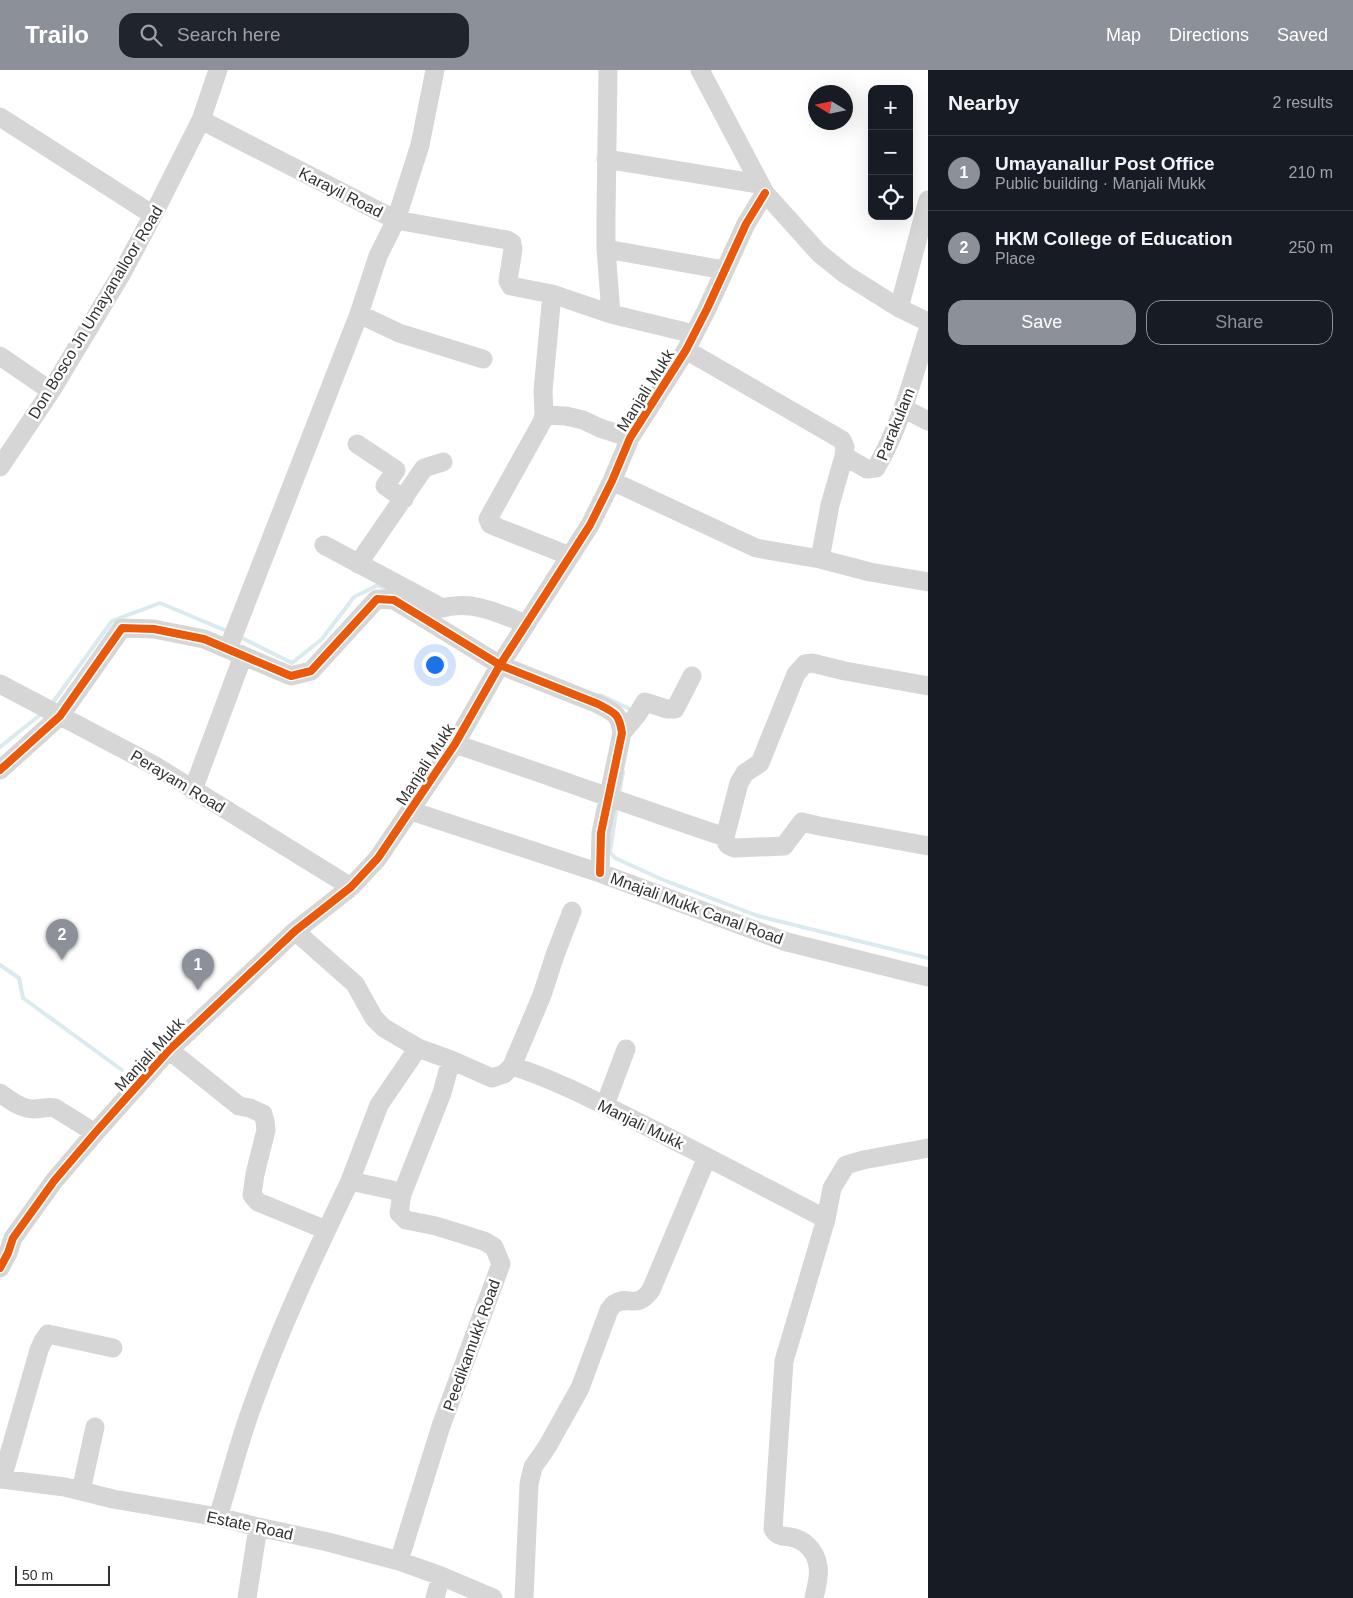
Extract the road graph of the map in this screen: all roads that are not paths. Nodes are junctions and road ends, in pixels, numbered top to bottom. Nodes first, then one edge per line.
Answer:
1 (218, 70) edge
2 (434, 70) edge
3 (608, 70) edge
4 (700, 70) edge
5 (0, 117) edge
6 (201, 120) junction
7 (606, 158) junction
8 (762, 189) junction
9 (928, 200) edge
10 (153, 215) junction
11 (396, 220) junction
12 (606, 250) junction
13 (724, 270) junction
14 (552, 294) junction
15 (899, 308) junction
16 (359, 314) junction
17 (611, 314) junction
18 (928, 322) edge
19 (928, 330) edge
20 (690, 342) junction
21 (0, 356) edge
22 (483, 359) dead end
23 (52, 391) junction
24 (903, 408) junction
25 (544, 414) junction
26 (928, 420) edge
27 (630, 438) junction
28 (357, 444) dead end
29 (844, 456) junction
30 (443, 462) dead end
31 (0, 467) edge
32 (612, 481) junction
33 (404, 499) junction
34 (324, 545) dead end
35 (570, 556) junction
36 (820, 559) junction
37 (358, 564) junction
38 (928, 582) edge
39 (526, 624) junction
40 (236, 652) junction
41 (500, 665) junction
42 (692, 676) dead end
43 (0, 684) edge
44 (928, 686) edge
45 (60, 716) junction
46 (622, 733) junction
47 (455, 744) junction
48 (0, 770) edge
49 (194, 790) junction
50 (608, 798) junction
51 (411, 811) junction
52 (725, 837) junction
53 (928, 846) edge
54 (600, 873) junction
55 (351, 887) junction
56 (572, 911) dead end
57 (295, 931) junction
58 (928, 977) edge
59 (418, 1048) junction
60 (626, 1049) dead end
61 (168, 1050) junction
62 (451, 1060) junction
63 (512, 1066) junction
64 (0, 1093) edge
65 (605, 1105) junction
66 (95, 1133) junction
67 (928, 1148) edge
68 (707, 1156) junction
69 (350, 1181) junction
70 (402, 1194) junction
71 (826, 1220) junction
72 (326, 1230) junction
73 (6, 1233) edge
74 (0, 1268) edge
75 (114, 1348) dead end
76 (95, 1427) dead end
77 (1, 1479) edge
78 (81, 1491) junction
79 (218, 1517) junction
80 (258, 1527) junction
81 (400, 1561) junction
82 (441, 1576) junction
83 (247, 1598) edge
84 (435, 1598) edge
85 (492, 1598) edge
86 (524, 1598) edge
87 (814, 1598) edge

1 - 6 street, Don Bosco Jn Umayanalloor Road
2 - 11 street, Karayil Road
3 - 7 street
4 - 8 street
5 - 10 street
6 - 10 street, Don Bosco Jn Umayanalloor Road
6 - 11 street, Karayil Road
7 - 8 street
7 - 12 street
8 - 13 street, Manjali Mukk
8 - 15 street
9 - 15 street
10 - 23 street, Don Bosco Jn Umayanalloor Road
11 - 14 street
11 - 16 street
12 - 13 street
12 - 17 street
13 - 20 street, Manjali Mukk
14 - 17 street
14 - 25 street
15 - 18 street
16 - 22 street
16 - 40 street
17 - 20 street
19 - 24 street, Parakulam
20 - 27 street, Manjali Mukk
20 - 29 street
21 - 23 street
23 - 31 street, Don Bosco Jn Umayanalloor Road
24 - 26 street
24 - 29 street, Parakulam
25 - 27 street
25 - 35 street
27 - 32 street, Manjali Mukk
28 - 33 street
29 - 36 street
30 - 33 street
32 - 35 street, Manjali Mukk
32 - 36 street
33 - 37 street
34 - 37 street
35 - 39 street, Manjali Mukk
36 - 38 street
37 - 39 street
39 - 41 street, Manjali Mukk
40 - 41 street
40 - 45 street
40 - 49 street
41 - 46 street
41 - 47 street, Manjali Mukk
42 - 46 street
43 - 45 street, Perayam Road
44 - 52 street
45 - 48 street
45 - 49 street, Perayam Road
46 - 50 street
47 - 50 street
47 - 51 street, Manjali Mukk
49 - 55 street, Perayam Road
50 - 52 street
50 - 54 street
51 - 54 street, Mnajali Mukk Canal Road
51 - 55 street, Manjali Mukk
52 - 53 street
54 - 58 street, Mnajali Mukk Canal Road
55 - 57 street, Manjali Mukk
56 - 63 street
57 - 59 street
57 - 61 street, Manjali Mukk
59 - 62 street
59 - 69 street
60 - 65 street
61 - 66 street, Manjali Mukk
61 - 72 street
62 - 63 street
62 - 70 street
63 - 65 street, Manjali Mukk
64 - 66 street
65 - 68 street, Manjali Mukk
66 - 73 street, Manjali Mukk
67 - 71 street
68 - 71 street, Manjali Mukk
68 - 86 street
69 - 70 street
69 - 72 street
70 - 81 street, Peedikamukk Road
71 - 87 street
72 - 79 street
73 - 74 street, Manjali Mukk
75 - 77 street
76 - 78 street
77 - 78 street, Estate Road
78 - 79 street, Estate Road
79 - 80 street, Estate Road
80 - 81 street, Estate Road
80 - 83 street
81 - 82 street, Estate Road
82 - 84 street
82 - 85 street, Estate Road

